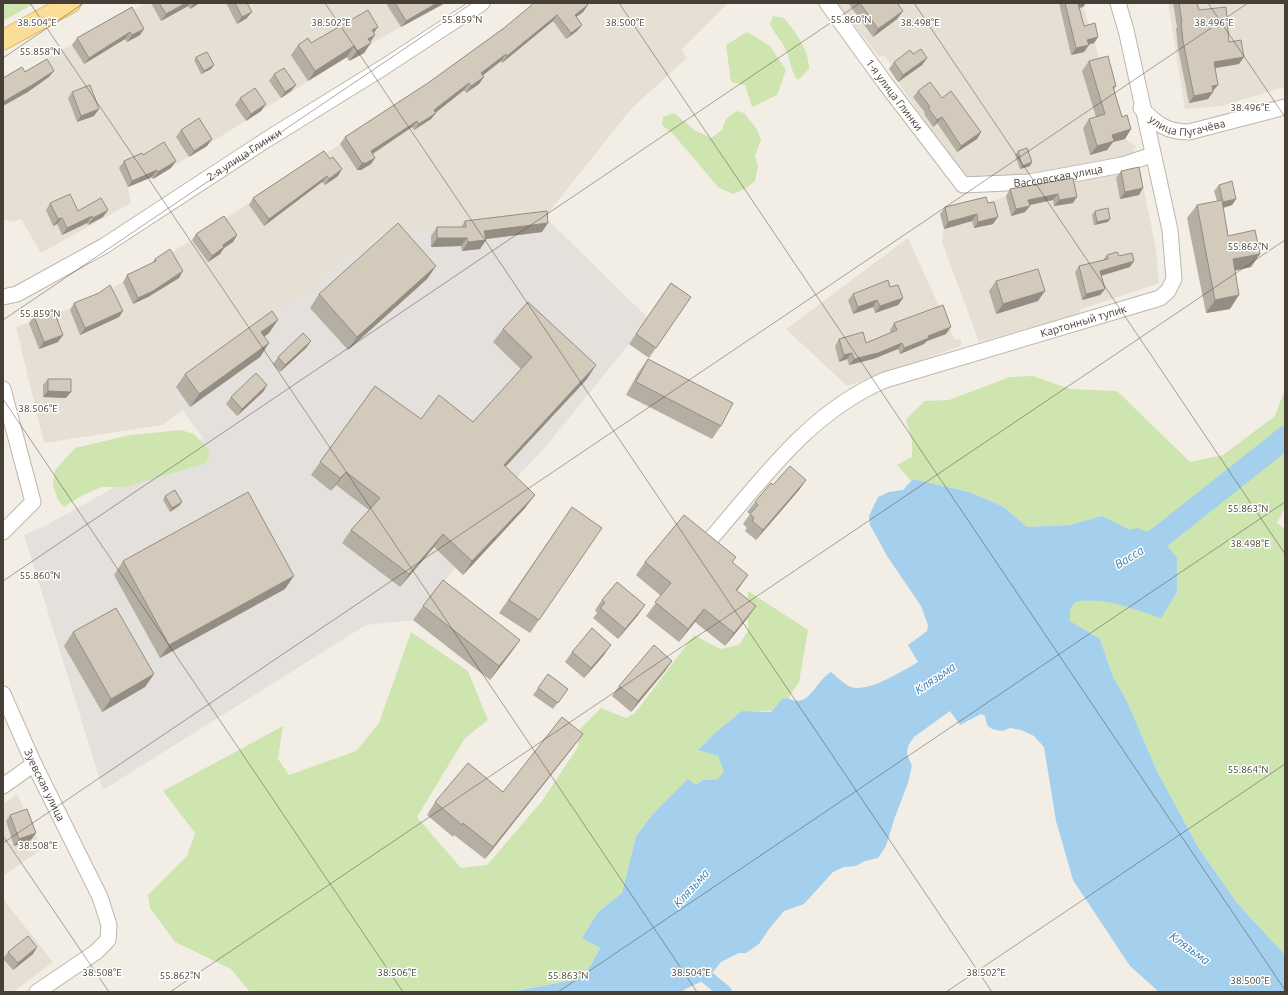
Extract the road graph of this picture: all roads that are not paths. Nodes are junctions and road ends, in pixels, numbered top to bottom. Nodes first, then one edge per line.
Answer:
1 (71, 3) edge
2 (482, 3) edge
3 (827, 3) edge
4 (1118, 3) edge
5 (3, 40) edge
6 (1285, 106) edge
7 (1141, 108) junction
8 (1152, 155) junction
9 (963, 185) joint
10 (3, 297) edge
11 (3, 389) edge
12 (3, 532) edge
13 (709, 541) edge
14 (3, 694) edge
15 (34, 764) junction
16 (3, 786) edge
17 (37, 992) edge

1 - 5 main road
2 - 10 street, 2-я улица Глинки
3 - 9 street, 1-я улица Глинки
4 - 7 street, Картонный тупик
6 - 7 street, улица Пугачёва
7 - 8 street, Картонный тупик
8 - 9 street, Вассовская улица
8 - 13 street, Картонный тупик
11 - 12 street
14 - 15 street, Зуевская улица
15 - 16 street
15 - 17 street, Зуевская улица

